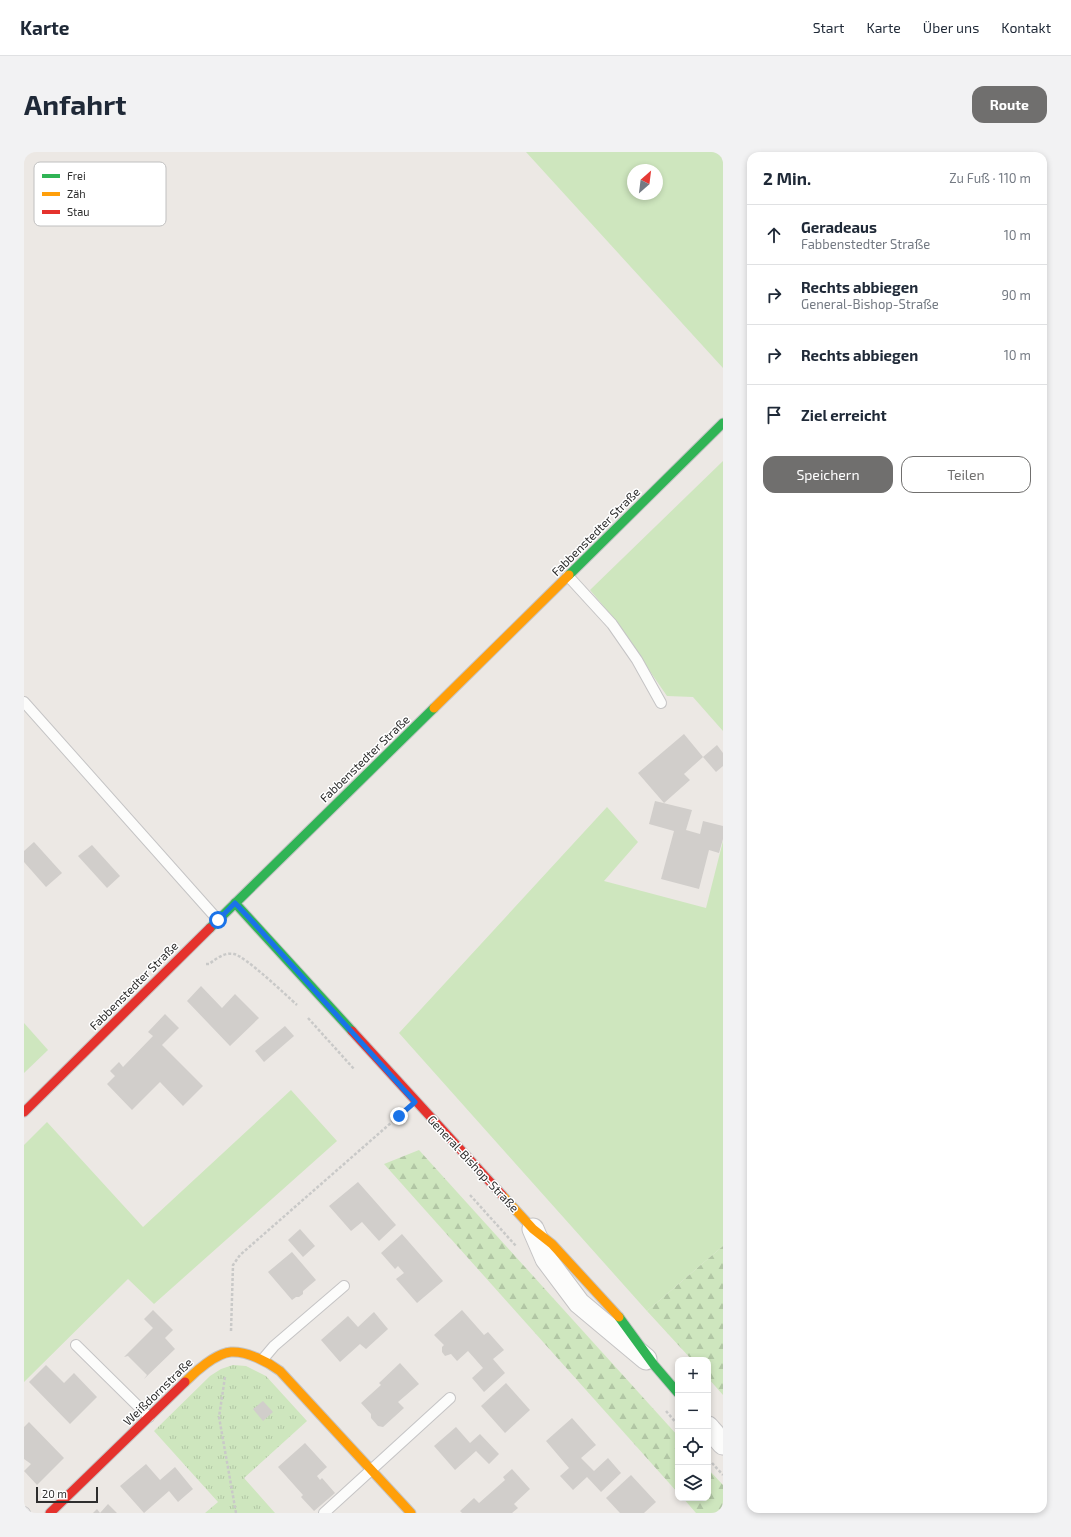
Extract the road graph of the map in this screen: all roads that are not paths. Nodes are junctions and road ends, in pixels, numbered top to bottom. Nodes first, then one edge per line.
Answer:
1 (723, 423) edge
2 (568, 576) junction
3 (24, 702) edge
4 (661, 703) dead end
5 (235, 903) junction
6 (218, 920) junction
7 (24, 1112) edge
8 (533, 1229) joint
9 (344, 1286) dead end
10 (76, 1345) dead end
11 (264, 1359) junction
12 (654, 1365) joint
13 (675, 1390) edge
14 (450, 1398) dead end
15 (149, 1417) junction
16 (710, 1429) edge
17 (723, 1444) edge
18 (372, 1470) junction
19 (50, 1513) edge
20 (324, 1513) edge
21 (411, 1513) edge

1 - 2 street, Fabbenstedter Straße
2 - 4 lane
2 - 5 street, Fabbenstedter Straße
3 - 6 lane
5 - 6 street, Fabbenstedter Straße
5 - 8 street, General-Bishop-Straße
6 - 7 street, Fabbenstedter Straße
8 - 12 street, General-Bishop-Straße
9 - 11 lane
10 - 15 lane
11 - 15 street, Weißdornstraße
11 - 18 street
12 - 13 street, General-Bishop-Straße
14 - 18 lane
15 - 19 street, Weißdornstraße
16 - 17 street
18 - 20 lane
18 - 21 street

